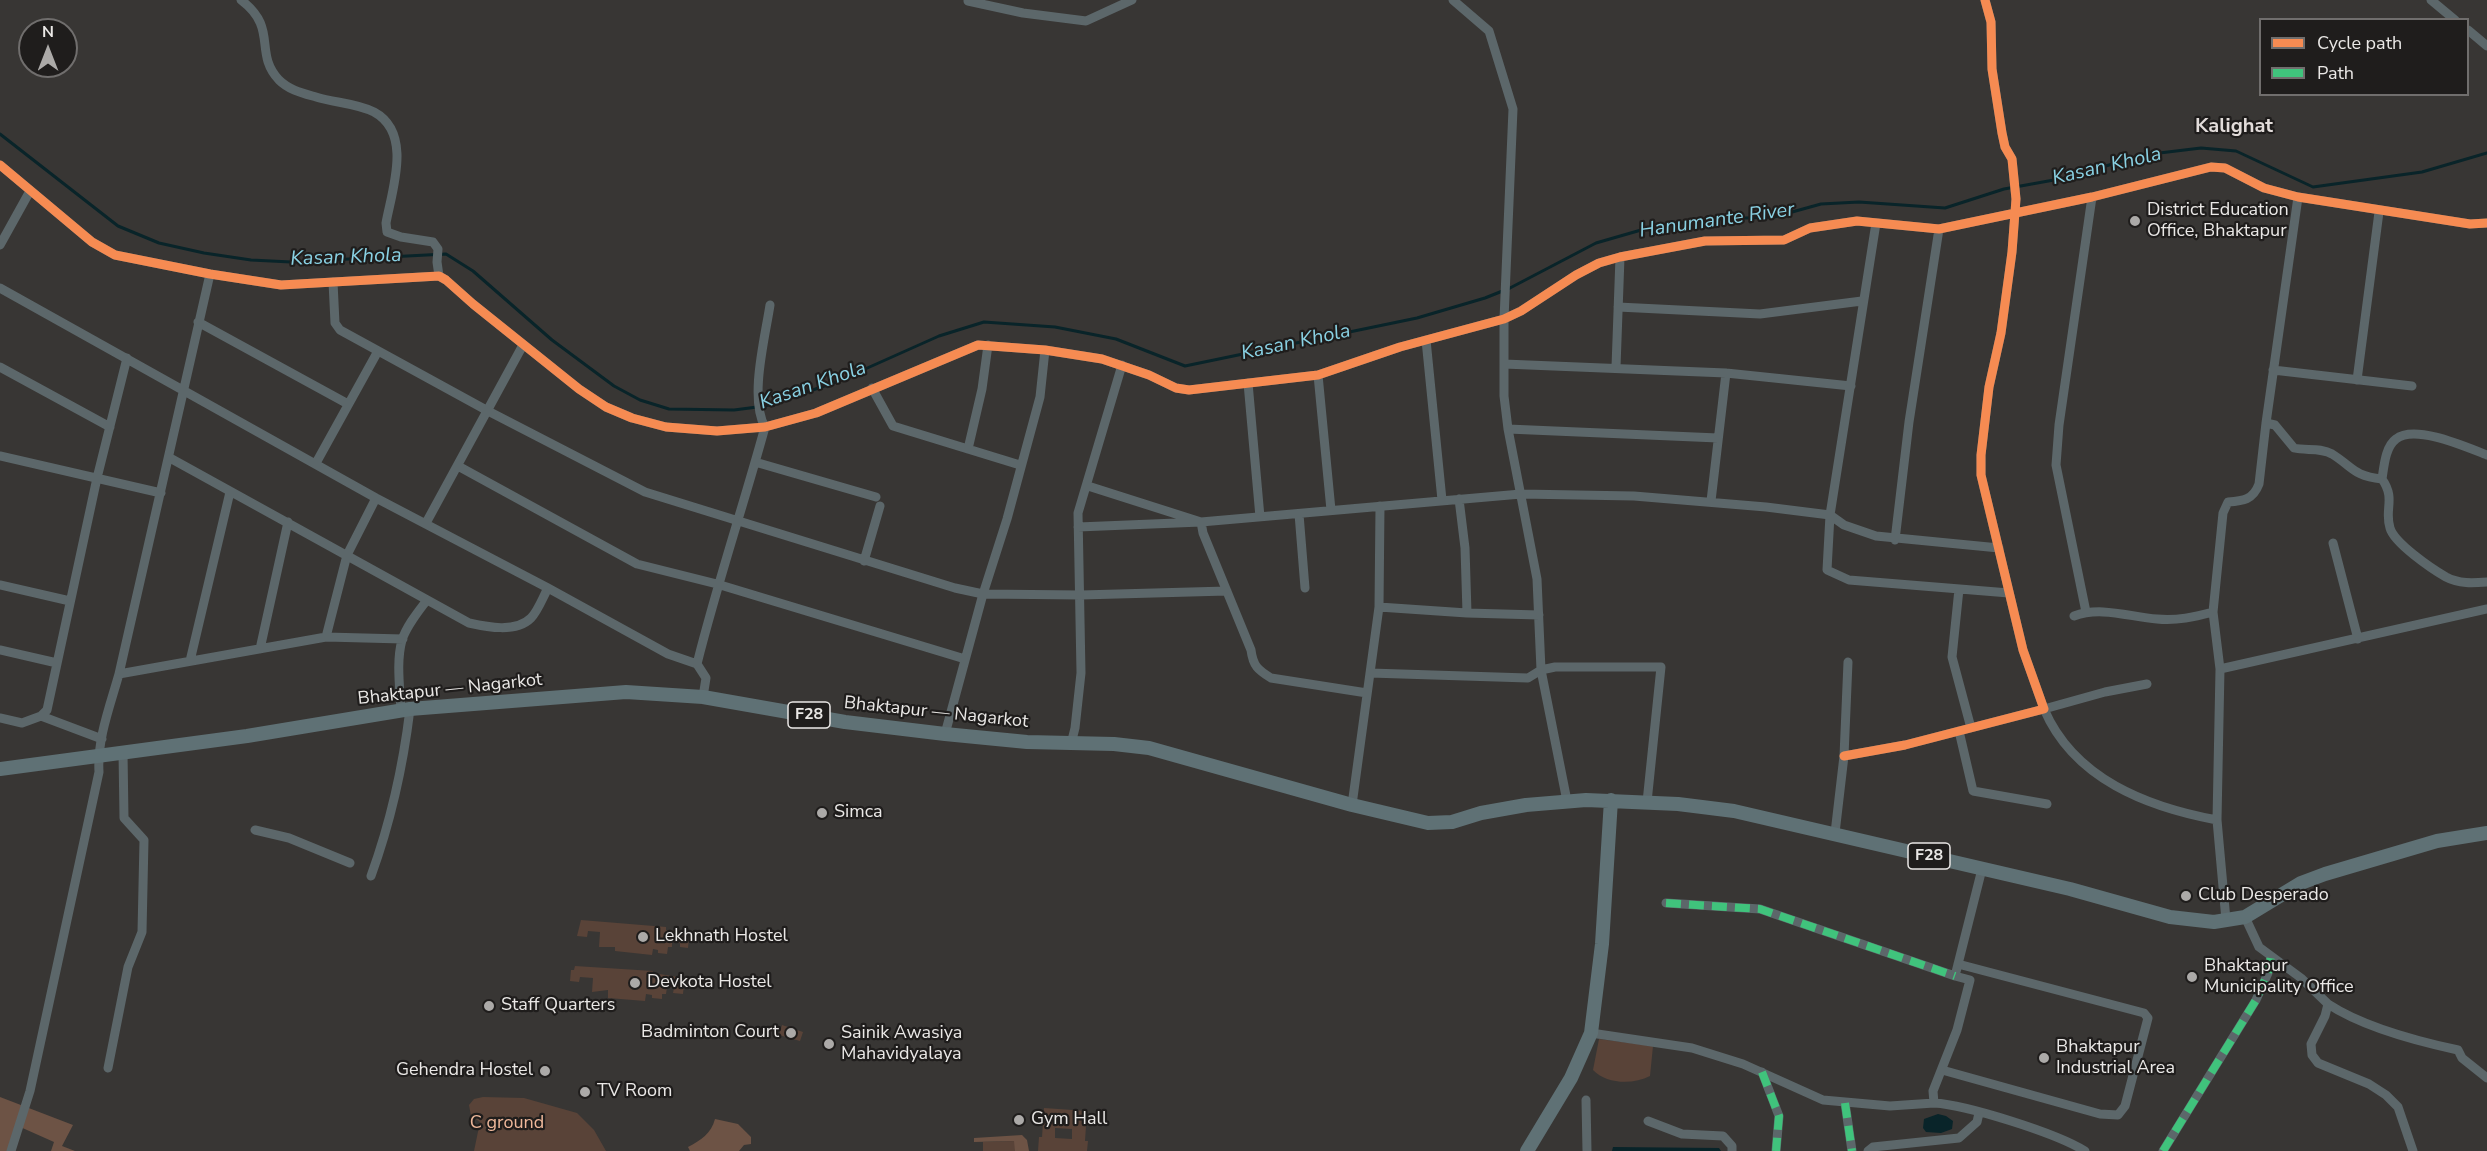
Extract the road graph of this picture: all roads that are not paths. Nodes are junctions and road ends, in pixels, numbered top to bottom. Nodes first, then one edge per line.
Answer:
1 (241, 0) edge
2 (1132, 0) edge
3 (1453, 0) edge
4 (1985, 0) edge
5 (2431, 0) edge
6 (968, 1) edge
7 (2453, 18) edge
8 (2469, 31) edge
9 (2487, 46) edge
10 (0, 165) edge
11 (30, 191) junction
12 (2092, 197) junction
13 (2298, 197) junction
14 (2014, 212) junction
15 (2379, 212) junction
16 (1876, 223) junction
17 (2487, 223) edge
18 (1939, 229) junction
19 (0, 245) edge
20 (1620, 257) junction
21 (210, 274) junction
22 (439, 276) junction
23 (333, 282) junction
24 (0, 288) edge
25 (1862, 301) junction
26 (770, 305) dead end
27 (1618, 307) junction
28 (1504, 319) junction
29 (198, 322) junction
30 (1426, 340) junction
31 (523, 345) junction
32 (988, 345) junction
33 (1045, 350) junction
34 (378, 351) junction
35 (127, 358) junction
36 (1504, 364) junction
37 (1122, 365) junction
38 (0, 367) edge
39 (1616, 367) junction
40 (2273, 370) junction
41 (1726, 373) junction
42 (1318, 375) junction
43 (2357, 380) junction
44 (1248, 383) junction
45 (1851, 386) junction
46 (2412, 386) dead end
47 (872, 388) junction
48 (184, 391) junction
49 (348, 404) junction
50 (488, 411) junction
51 (2266, 423) junction
52 (765, 427) junction
53 (110, 428) junction
54 (1508, 429) junction
55 (1718, 438) junction
56 (968, 449) junction
57 (2487, 455) edge
58 (0, 456) edge
59 (170, 458) junction
60 (755, 462) junction
61 (316, 464) junction
62 (1020, 465) junction
63 (458, 466) junction
64 (98, 478) junction
65 (2382, 479) junction
66 (1088, 486) junction
67 (230, 492) junction
68 (161, 493) junction
69 (1521, 494) junction
70 (376, 498) junction
71 (1459, 499) junction
72 (1442, 500) junction
73 (1711, 501) junction
74 (1380, 506) junction
75 (1331, 510) junction
76 (1299, 514) junction
77 (1830, 515) junction
78 (1260, 517) junction
79 (288, 522) junction
80 (739, 522) junction
81 (1201, 522) junction
82 (426, 523) junction
83 (1078, 527) junction
84 (1895, 540) junction
85 (2333, 543) dead end
86 (1999, 548) junction
87 (347, 555) junction
88 (864, 561) junction
89 (2487, 582) edge
90 (717, 584) junction
91 (0, 585) edge
92 (548, 588) junction
93 (1305, 588) dead end
94 (1959, 589) junction
95 (1227, 591) junction
96 (2009, 593) junction
97 (983, 594) junction
98 (1081, 595) junction
99 (427, 600) junction
100 (70, 601) junction
101 (1379, 606) junction
102 (2487, 609) edge
103 (2086, 612) junction
104 (2213, 612) junction
105 (1467, 613) junction
106 (1539, 615) junction
107 (2074, 616) dead end
108 (326, 637) junction
109 (402, 639) junction
110 (2358, 639) junction
111 (260, 649) junction
112 (0, 650) edge
113 (965, 658) junction
114 (190, 661) junction
115 (1848, 662) dead end
116 (57, 663) junction
117 (697, 664) junction
118 (2220, 669) junction
119 (1541, 670) junction
120 (1370, 673) junction
121 (119, 674) junction
122 (2147, 684) dead end
123 (1368, 693) junction
124 (703, 697) junction
125 (2044, 709) junction
126 (405, 710) junction
127 (41, 716) junction
128 (0, 718) edge
129 (1971, 728) junction
130 (1959, 731) junction
131 (945, 734) junction
132 (102, 739) junction
133 (1071, 744) junction
134 (123, 752) junction
135 (98, 756) junction
136 (1844, 756) junction
137 (0, 769) edge
138 (1611, 800) junction
139 (1567, 801) junction
140 (1647, 802) junction
141 (2047, 804) dead end
142 (1352, 805) junction
143 (2217, 820) junction
144 (255, 830) dead end
145 (1835, 833) junction
146 (2487, 833) edge
147 (350, 863) dead end
148 (1982, 869) junction
149 (371, 876) dead end
150 (1666, 903) dead end
151 (2245, 917) junction
152 (2226, 920) junction
153 (2271, 956) junction
154 (1958, 964) junction
155 (1955, 976) junction
156 (2328, 1004) junction
157 (1591, 1033) junction
158 (108, 1068) dead end
159 (1942, 1070) junction
160 (1762, 1072) junction
161 (2487, 1078) edge
162 (1586, 1100) dead end
163 (1845, 1103) junction
164 (1934, 1103) junction
165 (1979, 1113) junction
166 (1648, 1121) dead end
167 (11, 1151) edge
168 (1527, 1151) edge
169 (1587, 1151) edge
170 (1732, 1151) edge
171 (1776, 1151) edge
172 (1852, 1151) edge
173 (1868, 1151) edge
174 (2085, 1151) edge
175 (2163, 1151) edge
176 (2413, 1151) edge

1 - 22 street
2 - 6 street
3 - 28 street
4 - 14 street
5 - 7 street
8 - 9 street
10 - 11 street
11 - 19 street
11 - 21 street
12 - 13 street
12 - 14 street
12 - 103 street
13 - 15 street
13 - 40 street
14 - 18 street
14 - 86 street
15 - 17 street
15 - 43 street
16 - 18 street
16 - 20 street
16 - 25 street
18 - 84 street
20 - 27 street
20 - 28 street
21 - 23 street
21 - 29 street
22 - 23 street
22 - 31 street
23 - 34 street
24 - 35 street
25 - 27 street
25 - 45 street
26 - 52 street
27 - 39 street
28 - 30 street
28 - 36 street
29 - 48 street
29 - 49 street
30 - 42 street
30 - 72 street
31 - 50 street
31 - 52 street
32 - 33 street
32 - 47 street
32 - 56 street
33 - 37 street
33 - 62 street
34 - 49 street
34 - 50 street
35 - 48 street
35 - 53 street
36 - 39 street
36 - 54 street
37 - 44 street
37 - 66 street
38 - 53 street
39 - 41 street
40 - 43 street
40 - 51 street
41 - 45 street
41 - 55 street
42 - 44 street
42 - 75 street
43 - 46 street
44 - 78 street
45 - 77 street
47 - 52 street
47 - 56 street
48 - 59 street
48 - 61 street
49 - 61 street
50 - 63 street
50 - 80 street
51 - 65 street
51 - 104 street
52 - 60 street
53 - 64 street
54 - 55 street
54 - 69 street
55 - 73 street
56 - 62 street
57 - 65 street
58 - 64 street
59 - 67 street
59 - 68 street
60 - 80 street
60 - 88 street
61 - 70 street
62 - 97 street
63 - 82 street
63 - 90 street
64 - 68 street
64 - 100 street
65 - 89 street
66 - 81 street
66 - 83 street
67 - 79 street
67 - 114 street
68 - 121 street
69 - 71 street
69 - 73 street
69 - 106 street
70 - 82 street
70 - 87 street
71 - 72 street
71 - 105 street
72 - 74 street
73 - 77 street
74 - 75 street
74 - 101 street
75 - 76 street
76 - 78 street
76 - 93 street
77 - 84 street
77 - 94 street
78 - 81 street
79 - 87 street
79 - 111 street
80 - 88 street
80 - 90 street
81 - 83 street
81 - 95 street
82 - 92 street
83 - 98 street
84 - 86 street
85 - 110 street
86 - 96 street
87 - 99 street
87 - 108 street
88 - 97 street
90 - 113 street
90 - 117 street
91 - 100 street
92 - 99 street
92 - 117 street
94 - 96 street
94 - 129 street
95 - 98 street
95 - 123 street
96 - 125 street
97 - 98 street
97 - 113 street
98 - 133 street
99 - 109 street
100 - 116 street
101 - 105 street
101 - 120 street
102 - 110 street
103 - 104 street
103 - 107 street
104 - 118 street
105 - 106 street
106 - 119 street
108 - 109 street
108 - 111 street
109 - 126 street
110 - 118 street
111 - 114 street
112 - 116 street
113 - 131 street
114 - 121 street
115 - 136 street
116 - 127 street
117 - 124 street
118 - 143 street
119 - 120 street
119 - 139 street
119 - 140 street
120 - 123 street
121 - 132 street
122 - 125 street
123 - 142 street
124 - 126 main road, Bhaktapur — Nagarkot / F28
124 - 131 main road, Bhaktapur — Nagarkot / F28
125 - 129 street
125 - 143 street
126 - 134 main road, Bhaktapur — Nagarkot / F28
126 - 149 street
127 - 128 street
127 - 132 street
129 - 130 street
130 - 136 street
130 - 141 street
131 - 133 main road, Bhaktapur — Nagarkot / F28
132 - 135 street
133 - 142 main road, Bhaktapur — Nagarkot / F28
134 - 135 main road, Bhaktapur — Nagarkot / F28
134 - 158 street
135 - 137 main road, Bhaktapur — Nagarkot / F28
135 - 167 street
136 - 145 street
138 - 139 main road, Bhaktapur — Nagarkot / F28
138 - 140 main road, F28
138 - 157 main road
139 - 142 main road, Bhaktapur — Nagarkot / F28
140 - 145 main road, F28
143 - 152 street
144 - 147 street
145 - 148 main road, F28
146 - 151 main road, F28
148 - 152 main road, F28
148 - 154 street
150 - 155 street
151 - 152 main road, F28
151 - 153 street
153 - 156 street
153 - 175 street
154 - 155 street
154 - 159 street
155 - 159 street
156 - 161 street
156 - 176 street
157 - 160 street
157 - 168 main road
159 - 164 street
160 - 163 street
160 - 171 street
162 - 169 street
163 - 164 street
163 - 172 street
164 - 165 street
165 - 173 street
165 - 174 street
166 - 170 street

